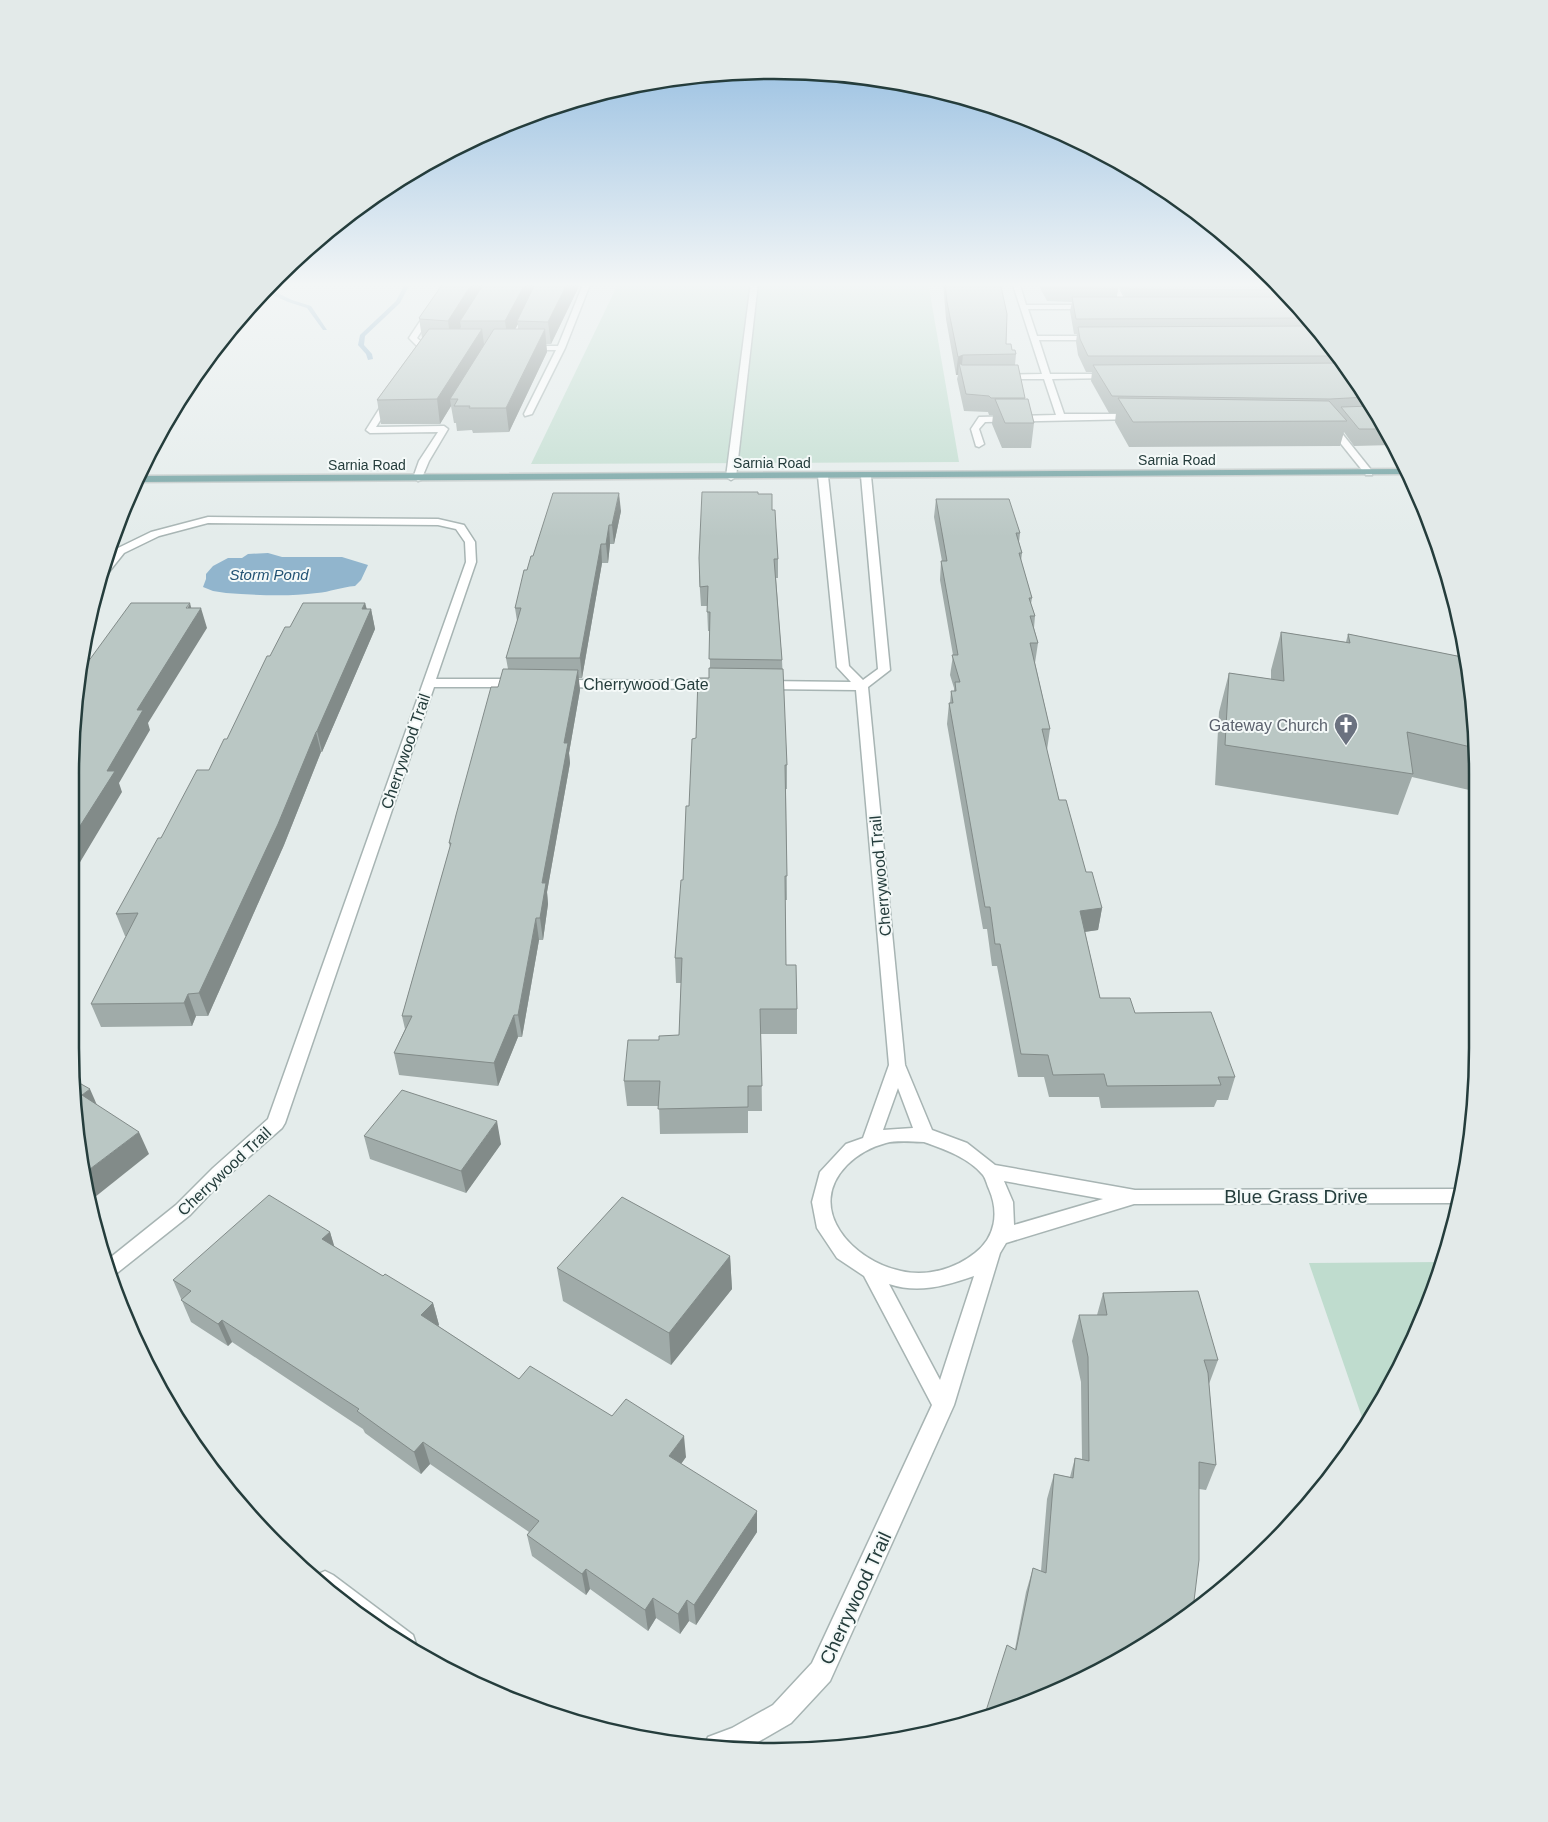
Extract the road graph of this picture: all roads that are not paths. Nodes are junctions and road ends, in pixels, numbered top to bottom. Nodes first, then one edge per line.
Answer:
1 (551, 367) edge
2 (745, 367) edge
3 (1044, 367) edge
4 (1047, 376) junction
5 (1124, 376) edge
6 (990, 377) edge
7 (396, 388) edge
8 (528, 414) dead end
9 (1061, 417) junction
10 (1140, 418) edge
11 (1326, 420) edge
12 (448, 421) dead end
13 (444, 429) junction
14 (979, 444) dead end
15 (1401, 472) edge
16 (1369, 473) junction
17 (823, 476) junction
18 (866, 476) junction
19 (731, 477) junction
20 (418, 478) junction
21 (144, 479) edge
22 (113, 559) edge
23 (429, 683) junction
24 (528, 683) edge
25 (548, 684) edge
26 (728, 685) edge
27 (748, 685) edge
28 (862, 686) junction
29 (897, 1065) junction
30 (925, 1136) junction
31 (870, 1142) junction
32 (990, 1171) junction
33 (1453, 1196) edge
34 (1135, 1197) junction
35 (995, 1245) junction
36 (114, 1266) edge
37 (871, 1270) junction
38 (943, 1405) junction
39 (728, 1742) edge

1 - 8 street
2 - 19 street
3 - 4 street
4 - 5 street
4 - 6 street
4 - 9 street
7 - 13 street
9 - 10 street
9 - 14 street
11 - 16 street
12 - 13 street
13 - 20 street
15 - 16 main road, Sarnia Road
16 - 18 main road, Sarnia Road
17 - 18 main road, Sarnia Road
17 - 19 main road, Sarnia Road
17 - 28 street
18 - 28 street
19 - 20 main road, Sarnia Road
20 - 21 main road, Sarnia Road
22 - 23 street, Cherrywood Trail
23 - 24 street
23 - 36 street, Cherrywood Trail
25 - 26 street, Cherrywood Gate
27 - 28 street
28 - 29 street, Cherrywood Trail
29 - 30 street, Cherrywood Trail
29 - 31 street, Cherrywood Trail
30 - 31 street
30 - 32 street
31 - 37 street
32 - 34 street, Blue Grass Drive
32 - 35 street
33 - 34 street, Blue Grass Drive
34 - 35 street, Blue Grass Drive
35 - 37 street
35 - 38 street, Cherrywood Trail
37 - 38 street
38 - 39 street, Cherrywood Trail

